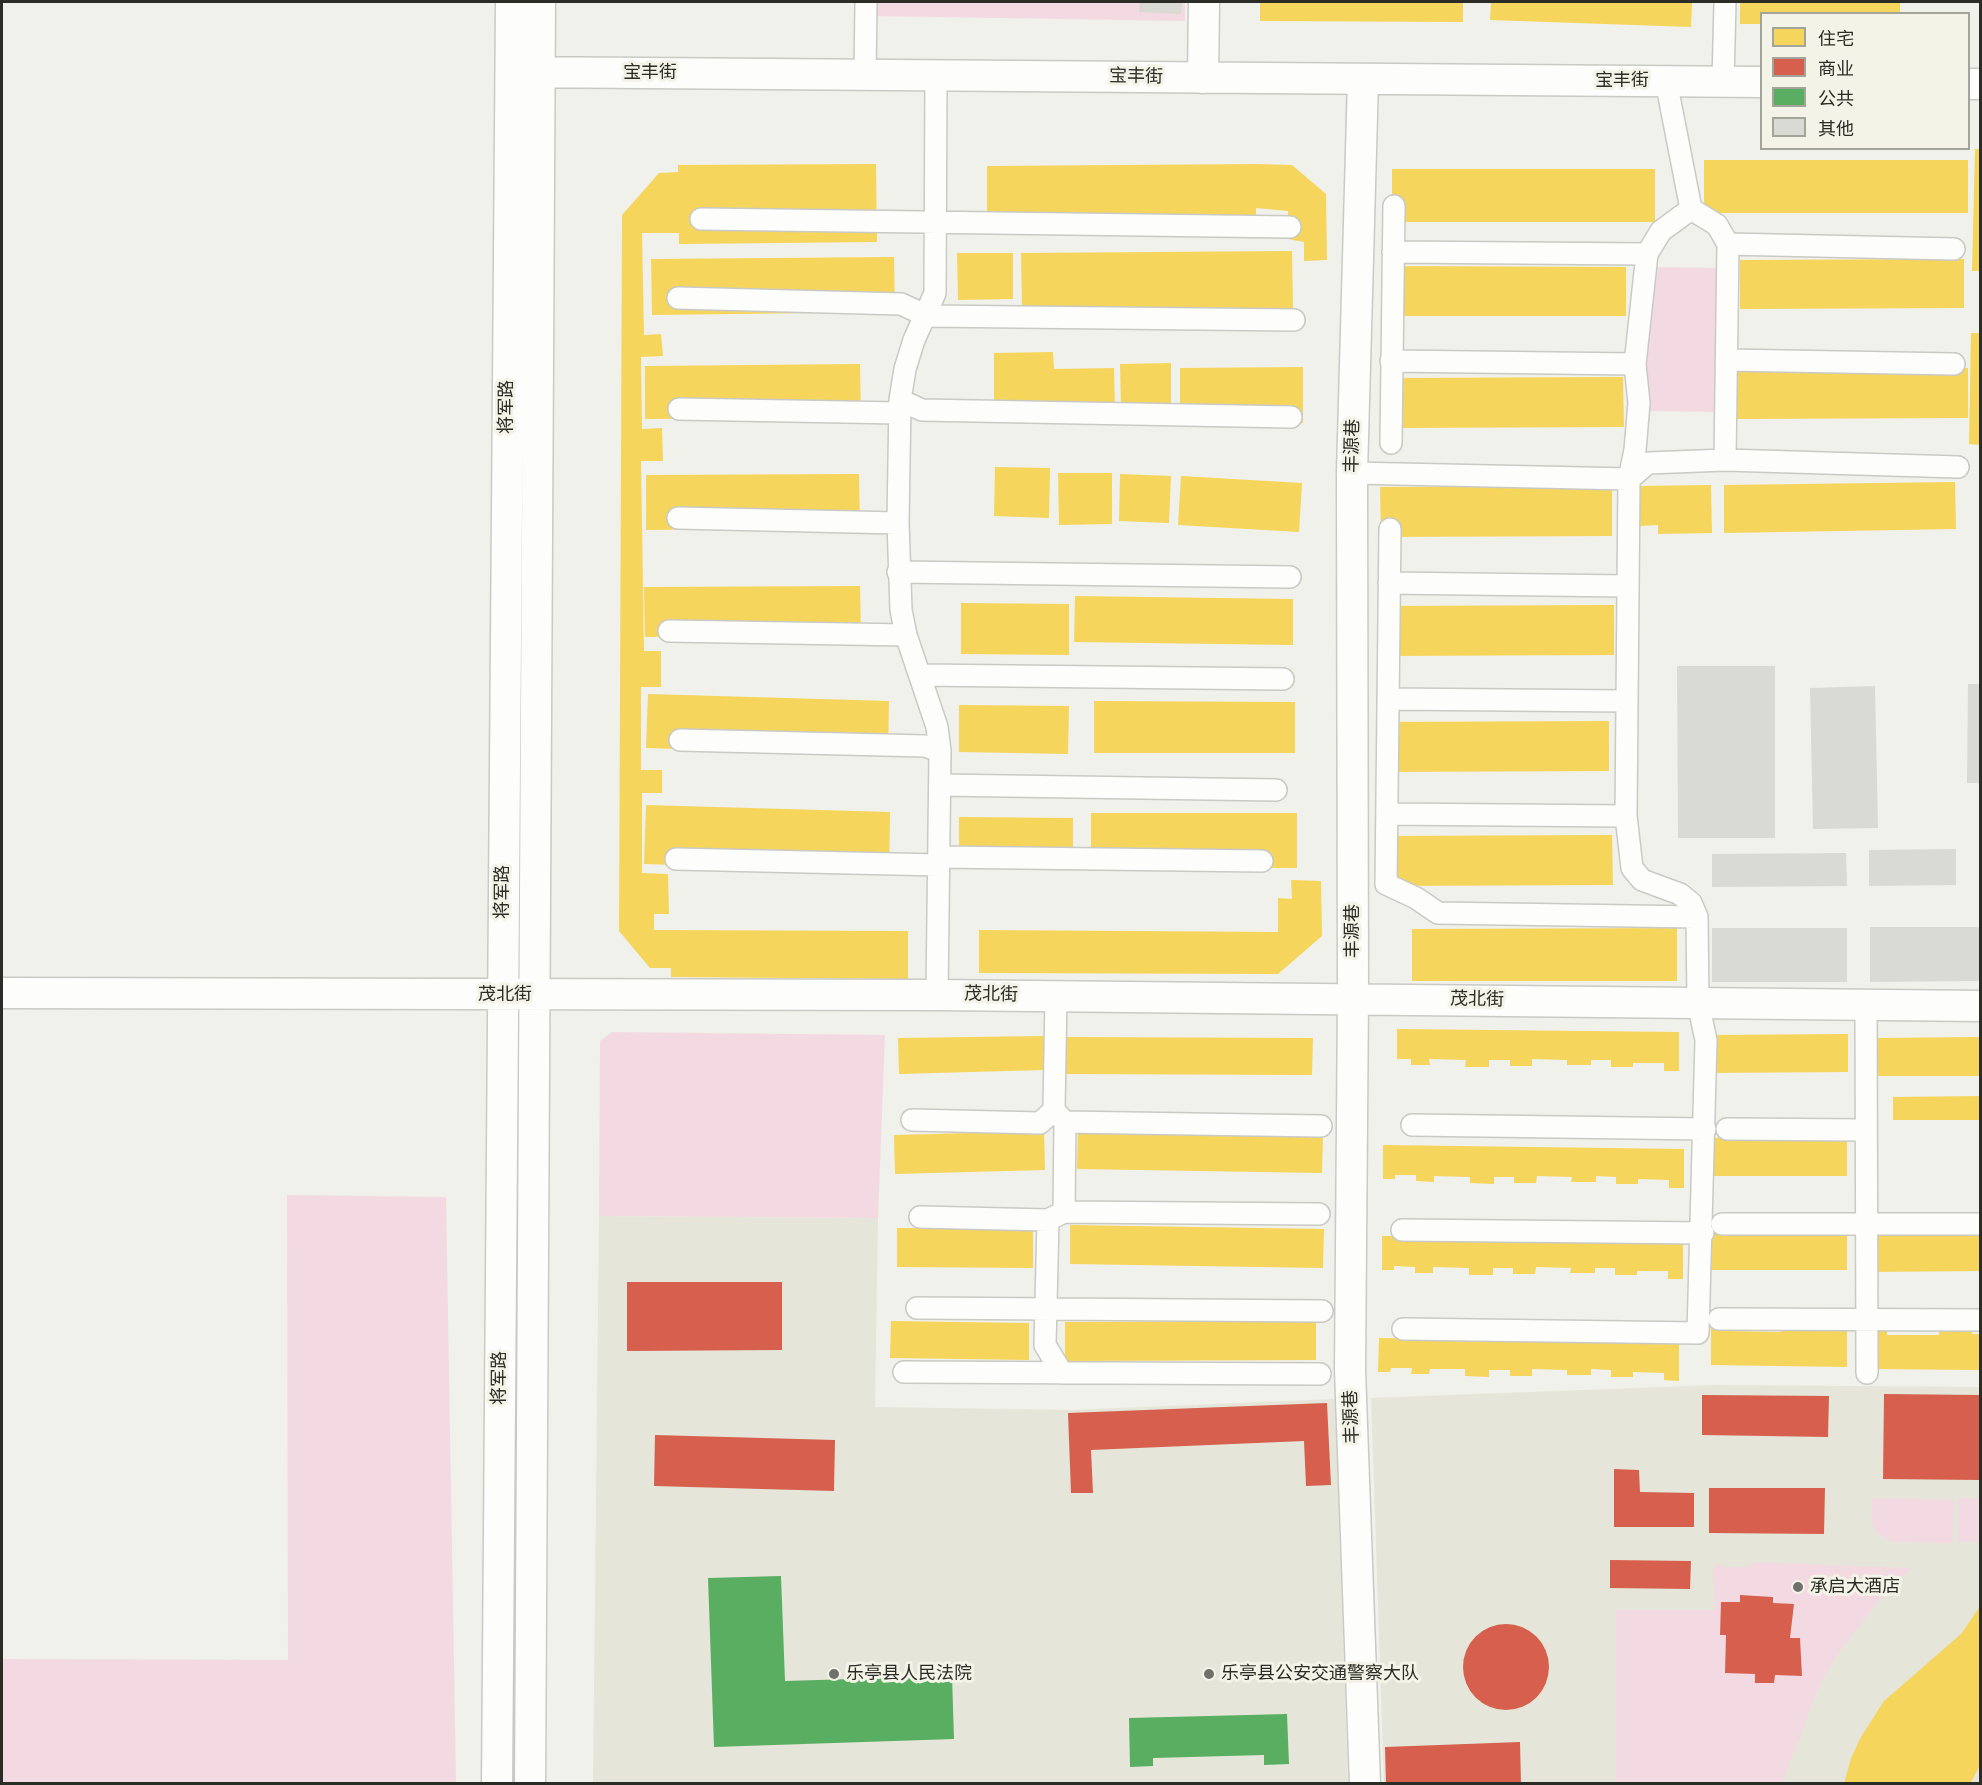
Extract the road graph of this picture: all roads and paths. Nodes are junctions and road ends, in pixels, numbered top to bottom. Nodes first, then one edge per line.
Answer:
1 (511, 2) edge
2 (540, 2) edge
3 (866, 2) edge
4 (1204, 2) edge
5 (1725, 2) edge
6 (510, 72) junction
7 (539, 72) junction
8 (865, 75) junction
9 (936, 75) junction
10 (1203, 78) junction
11 (1363, 79) junction
12 (1666, 81) junction
13 (1723, 82) junction
14 (1760, 82) edge
15 (1394, 206) dead end
16 (1691, 209) junction
17 (701, 219) dead end
18 (937, 222) junction
19 (1290, 226) dead end
20 (1728, 244) junction
21 (1954, 249) dead end
22 (1393, 252) junction
23 (1647, 254) junction
24 (678, 298) dead end
25 (927, 316) junction
26 (1294, 320) dead end
27 (1727, 360) junction
28 (1391, 361) junction
29 (1635, 364) junction
30 (1954, 364) dead end
31 (899, 406) junction
32 (679, 409) dead end
33 (1291, 417) dead end
34 (1391, 443) dead end
35 (1725, 460) junction
36 (1958, 467) dead end
37 (1352, 473) junction
38 (1629, 479) junction
39 (678, 518) dead end
40 (898, 523) junction
41 (1390, 529) dead end
42 (898, 572) junction
43 (1290, 578) dead end
44 (1389, 582) junction
45 (1626, 586) junction
46 (669, 632) dead end
47 (906, 635) junction
48 (921, 675) junction
49 (1283, 679) dead end
50 (1389, 699) junction
51 (1626, 701) junction
52 (680, 740) dead end
53 (940, 751) junction
54 (940, 785) junction
55 (1276, 790) dead end
56 (1388, 814) junction
57 (1626, 816) junction
58 (676, 859) dead end
59 (939, 861) junction
60 (1262, 861) dead end
61 (1697, 916) junction
62 (2, 993) edge
63 (937, 994) junction
64 (502, 995) junction
65 (532, 995) junction
66 (1056, 996) junction
67 (1353, 997) junction
68 (1698, 1003) junction
69 (1866, 1005) junction
70 (1980, 1006) edge
71 (1060, 1116) junction
72 (912, 1120) dead end
73 (1412, 1125) dead end
74 (1321, 1126) dead end
75 (1704, 1129) junction
76 (1727, 1129) dead end
77 (1866, 1130) junction
78 (1319, 1214) dead end
79 (1056, 1216) junction
80 (920, 1217) dead end
81 (1866, 1223) junction
82 (1722, 1224) dead end
83 (1980, 1224) edge
84 (1402, 1230) dead end
85 (1703, 1233) junction
86 (917, 1308) dead end
87 (1046, 1310) junction
88 (1322, 1311) dead end
89 (1719, 1319) dead end
90 (1866, 1320) junction
91 (1980, 1320) edge
92 (1403, 1329) dead end
93 (904, 1372) dead end
94 (1062, 1373) junction
95 (1867, 1373) dead end
96 (1320, 1374) dead end
97 (497, 1784) edge
98 (530, 1784) edge
99 (1365, 1784) edge

1 - 6 street, 将军路
2 - 7 street, 将军路
3 - 8 street
4 - 10 street
5 - 13 street
6 - 7 street, 宝丰街
6 - 64 street, 将军路
7 - 8 street, 宝丰街
7 - 65 street, 将军路
8 - 9 street, 宝丰街
9 - 10 street, 宝丰街
9 - 18 street
10 - 11 street, 宝丰街
11 - 12 street, 宝丰街
11 - 37 street, 丰源巷
12 - 13 street, 宝丰街
12 - 16 street
13 - 14 street, 宝丰街
15 - 22 street
16 - 20 street
16 - 23 street
17 - 18 street
18 - 19 street
18 - 25 street
20 - 21 street
20 - 27 street
22 - 23 street
22 - 28 street
23 - 29 street
24 - 25 street
25 - 26 street
25 - 31 street
27 - 30 street
27 - 35 street
28 - 29 street
28 - 34 street
29 - 38 street
31 - 32 street
31 - 33 street
31 - 40 street
35 - 36 street
35 - 38 street
37 - 38 street
37 - 67 street, 丰源巷
38 - 45 street
39 - 40 street
40 - 42 street
41 - 44 street
42 - 43 street
42 - 47 street
44 - 45 street
44 - 50 street
45 - 51 street
46 - 47 street
47 - 48 street
48 - 49 street
48 - 53 street
50 - 51 street
50 - 56 street
51 - 57 street
52 - 53 street
53 - 54 street
54 - 55 street
54 - 59 street
56 - 57 street
56 - 61 street
57 - 61 street
58 - 59 street
59 - 60 street
59 - 63 street
61 - 68 street
62 - 64 street, 茂北街
63 - 65 street, 茂北街
63 - 66 street, 茂北街
64 - 65 street, 茂北街
64 - 97 street, 将军路
65 - 98 street, 将军路
66 - 67 street, 茂北街
66 - 71 street
67 - 68 street, 茂北街
67 - 99 street, 丰源巷
68 - 69 street, 茂北街
68 - 75 street
69 - 70 street, 茂北街
69 - 77 street
71 - 72 street
71 - 74 street
71 - 79 street
73 - 75 street
75 - 85 street
76 - 77 street
77 - 81 street
78 - 79 street
79 - 80 street
79 - 87 street
81 - 82 street
81 - 83 street
81 - 90 street
84 - 85 street
85 - 92 street
86 - 87 street
87 - 88 street
87 - 94 street
89 - 90 street
90 - 91 street
90 - 95 street
93 - 94 street
94 - 96 street

